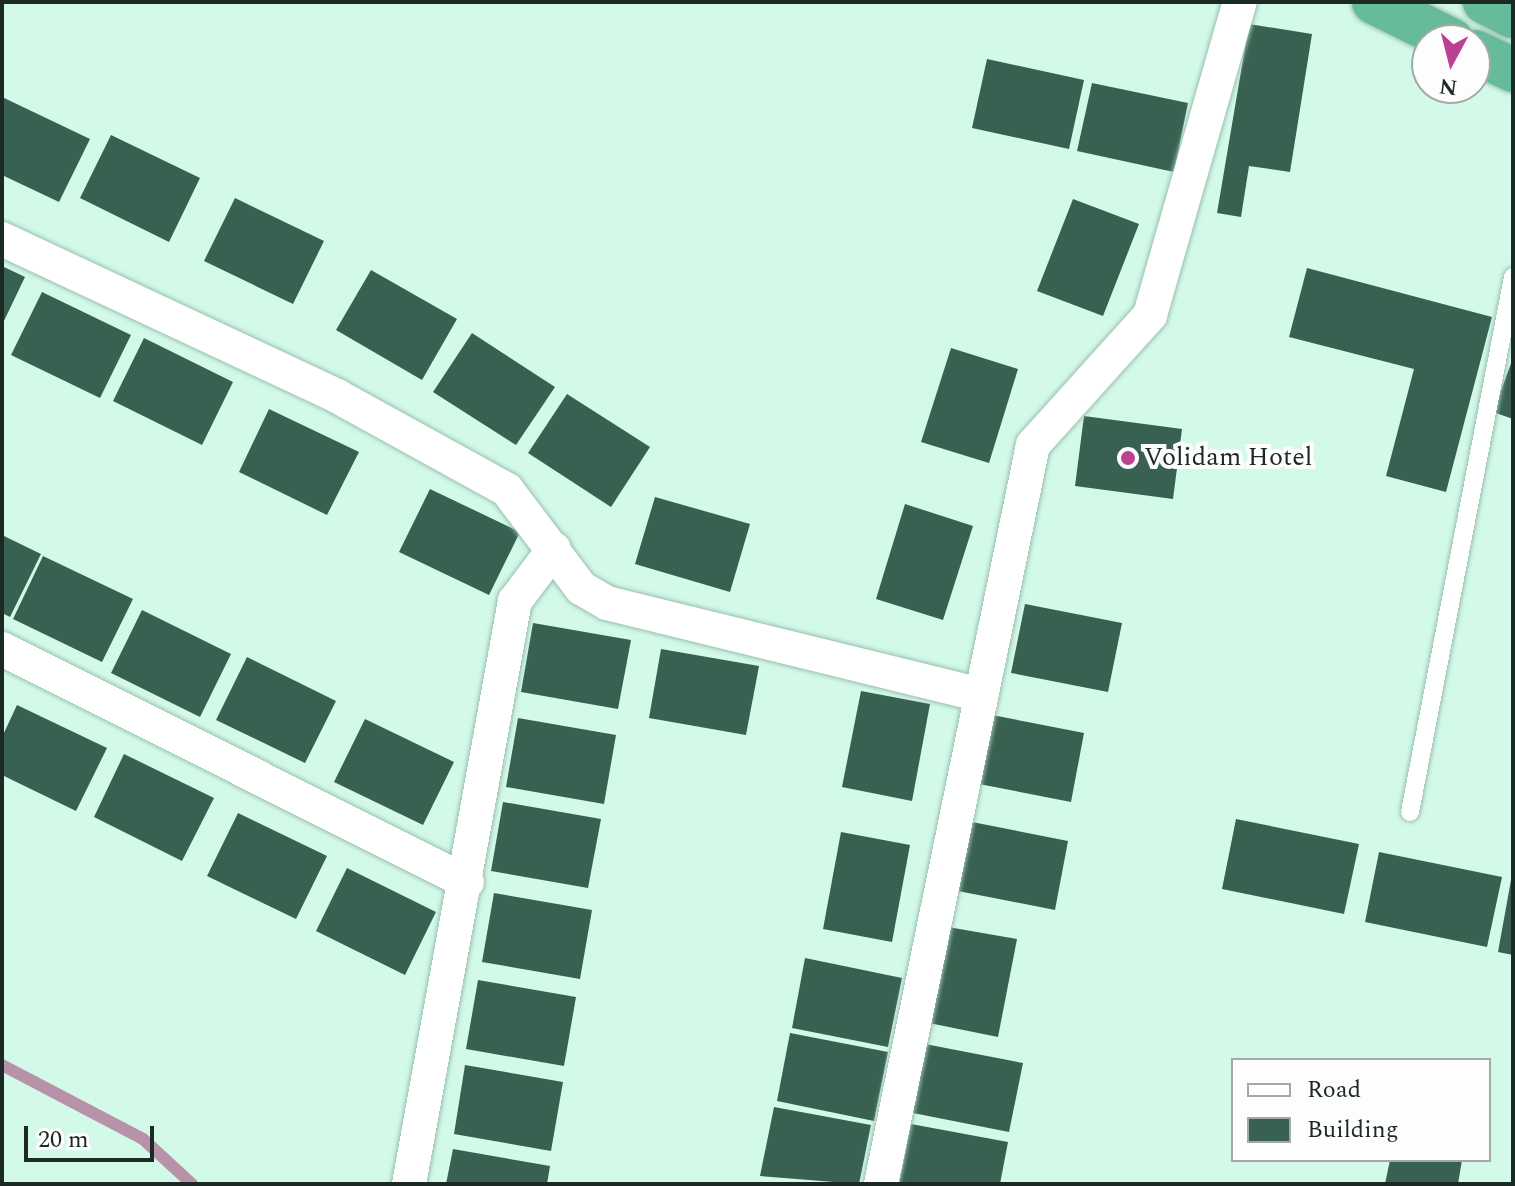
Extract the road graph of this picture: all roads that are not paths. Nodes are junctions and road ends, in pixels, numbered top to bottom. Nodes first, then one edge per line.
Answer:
1 (1240, 2) edge
2 (1374, 2) edge
3 (1485, 2) edge
4 (1513, 16) edge
5 (1419, 24) edge
6 (1491, 60) edge
7 (1513, 70) edge
8 (2, 239) edge
9 (1513, 277) edge
10 (554, 549) junction
11 (2, 649) edge
12 (977, 694) junction
13 (1410, 812) dead end
14 (467, 882) junction
15 (409, 1184) edge
16 (881, 1184) edge

1 - 12 street
2 - 5 highway
3 - 4 highway
6 - 7 highway
8 - 10 street
9 - 13 lane
10 - 12 street
10 - 14 street
11 - 14 street
12 - 16 street
14 - 15 street

